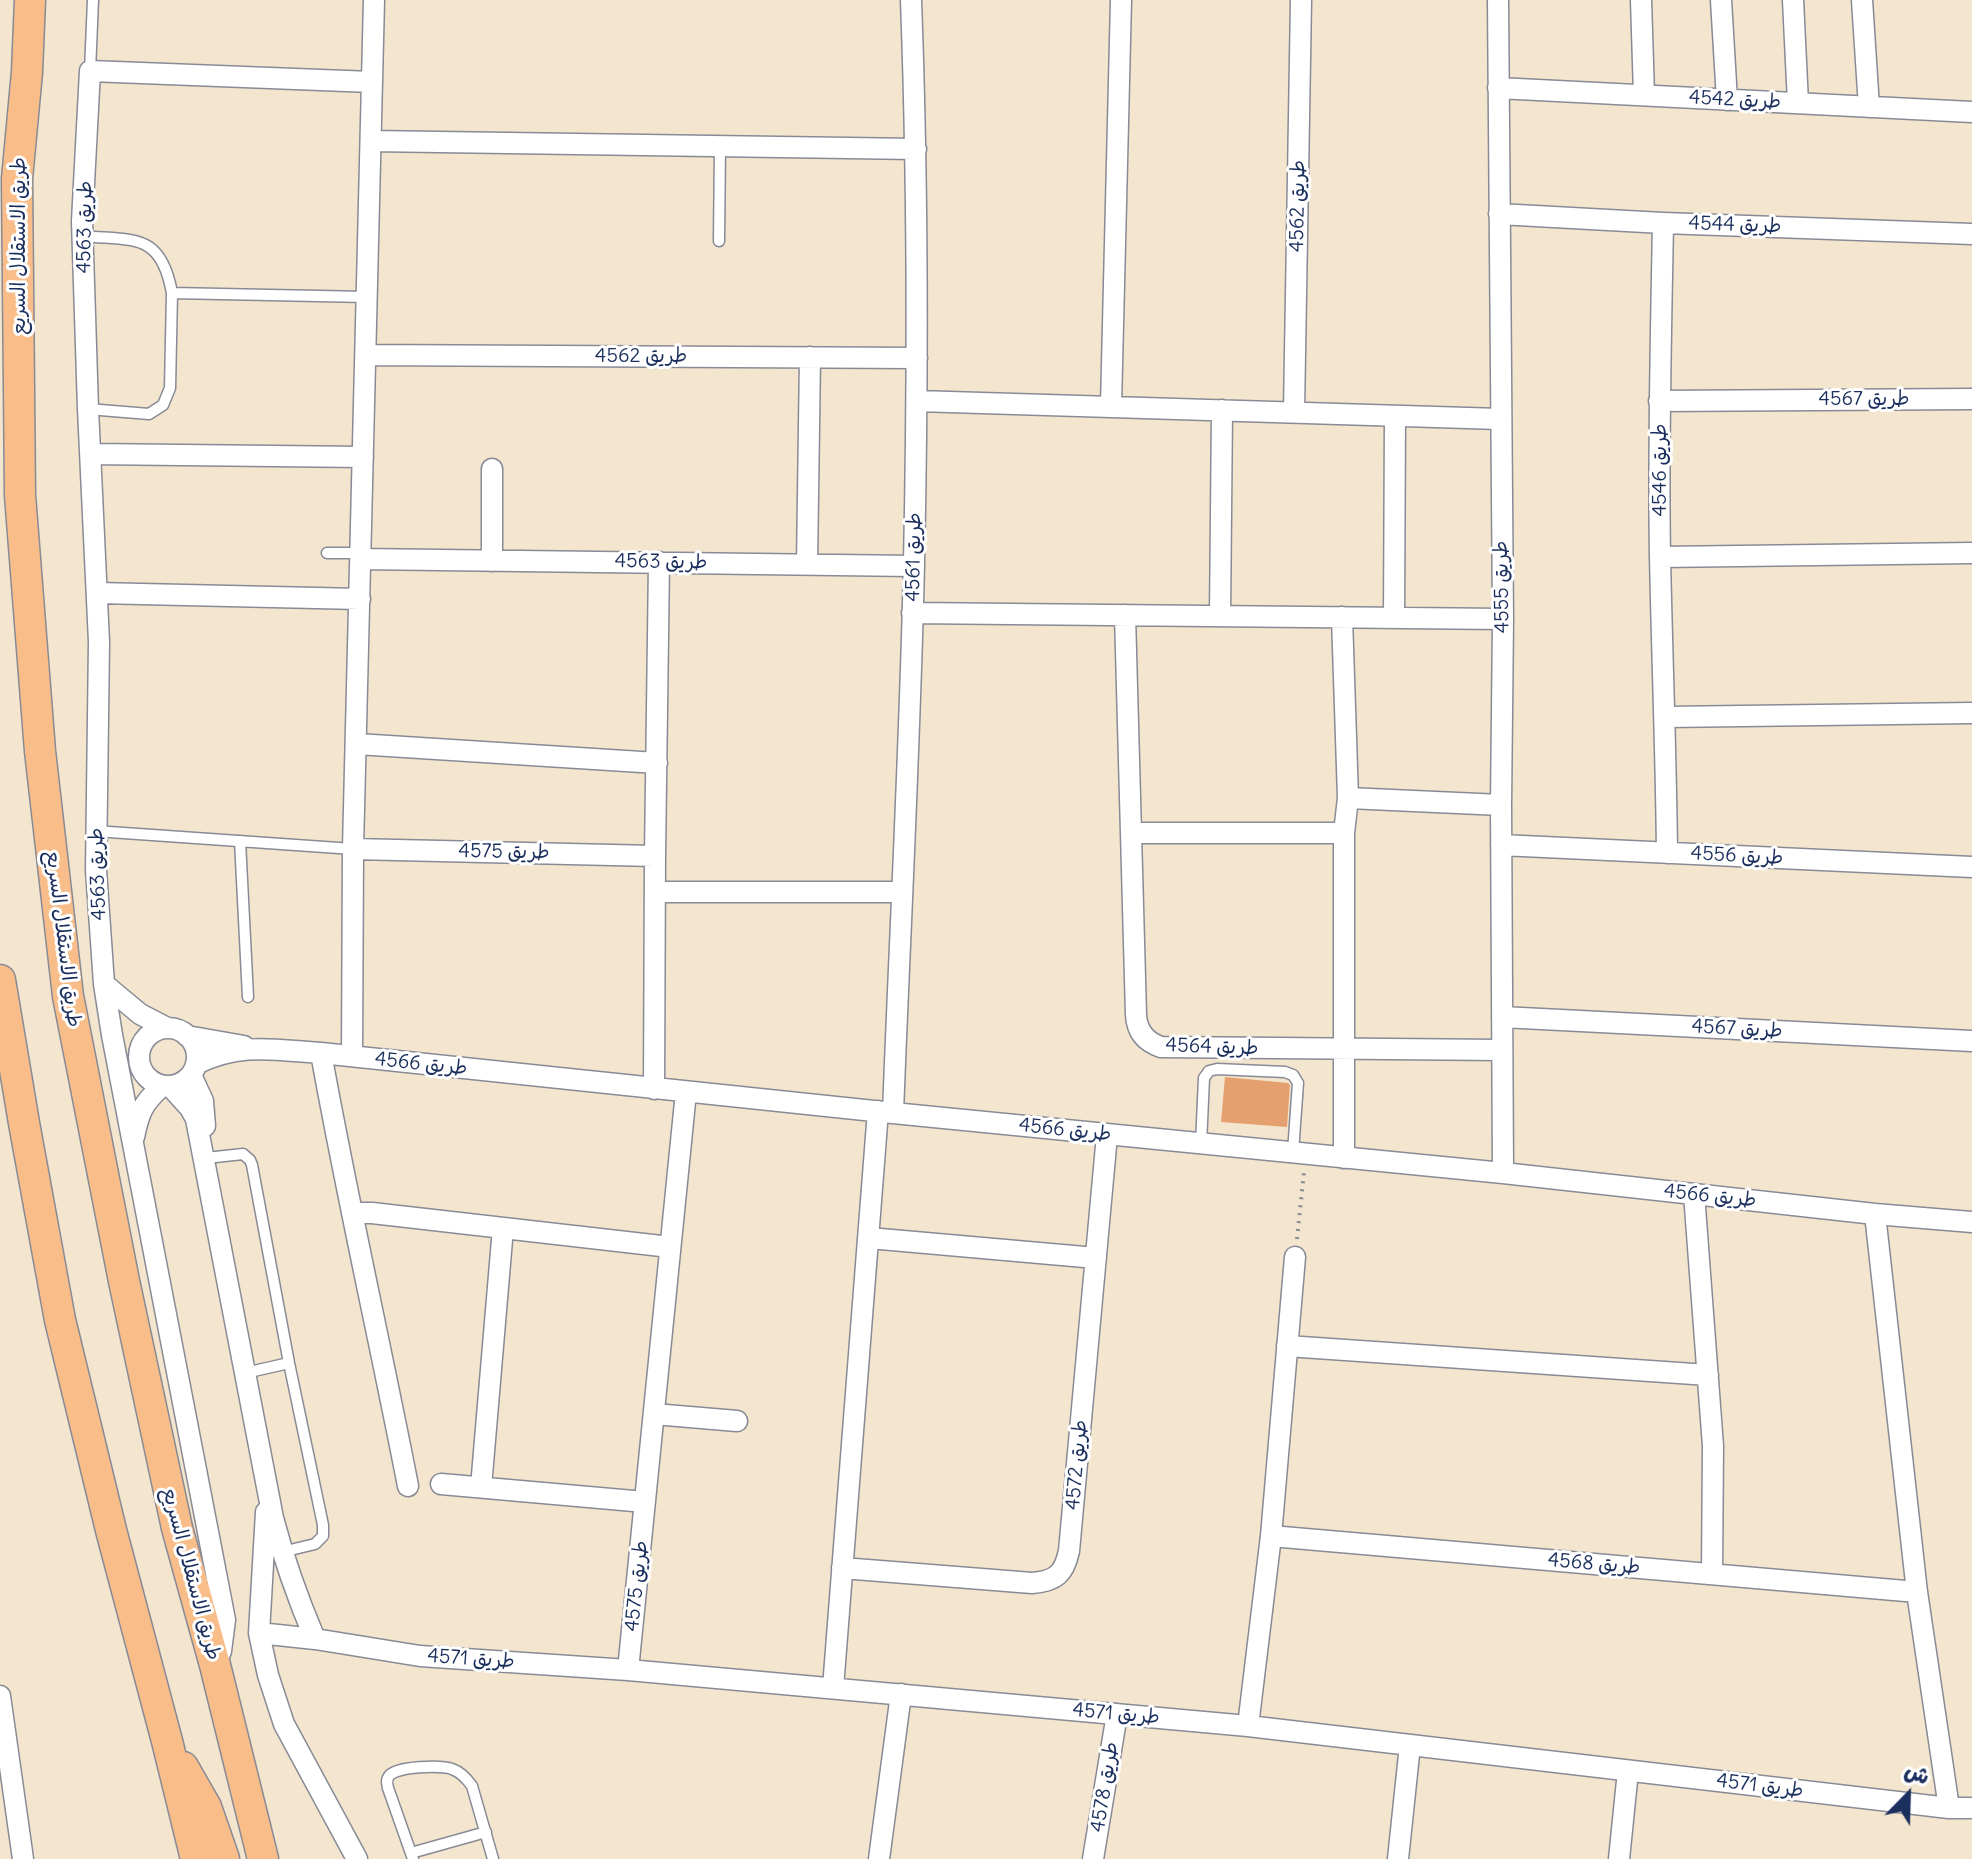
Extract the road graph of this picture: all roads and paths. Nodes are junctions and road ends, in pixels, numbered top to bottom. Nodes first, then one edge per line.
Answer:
1 (30, 0) edge
2 (93, 0) edge
3 (374, 0) edge
4 (911, 0) edge
5 (1121, 0) edge
6 (1301, 0) edge
7 (1498, 0) edge
8 (1641, 0) edge
9 (1721, 0) edge
10 (1793, 0) edge
11 (1862, 0) edge
12 (90, 71) junction
13 (372, 82) junction
14 (1498, 88) junction
15 (1644, 95) junction
16 (1727, 100) junction
17 (1798, 103) junction
18 (1869, 107) junction
19 (1972, 112) edge
20 (371, 141) junction
21 (720, 146) junction
22 (916, 149) junction
23 (1499, 214) junction
24 (1663, 223) junction
25 (1972, 234) edge
26 (83, 236) junction
27 (719, 241) dead end
28 (172, 293) junction
29 (367, 297) junction
30 (366, 355) junction
31 (810, 357) junction
32 (917, 358) junction
33 (1972, 399) edge
34 (917, 401) junction
35 (1659, 401) junction
36 (1111, 406) junction
37 (88, 409) junction
38 (1222, 410) junction
39 (1294, 412) junction
40 (1395, 416) junction
41 (1500, 419) junction
42 (91, 454) junction
43 (363, 457) junction
44 (492, 469) dead end
45 (327, 553) dead end
46 (1972, 553) edge
47 (361, 556) junction
48 (1661, 557) junction
49 (492, 561) junction
50 (659, 562) junction
51 (807, 564) junction
52 (914, 566) junction
53 (97, 593) junction
54 (360, 599) junction
55 (912, 613) junction
56 (1125, 615) junction
57 (1220, 616) junction
58 (1342, 617) junction
59 (1394, 618) junction
60 (1503, 619) junction
61 (1972, 713) edge
62 (1666, 717) junction
63 (357, 744) junction
64 (657, 763) junction
65 (1348, 798) junction
66 (1501, 805) junction
67 (95, 831) junction
68 (1131, 833) junction
69 (1344, 833) junction
70 (240, 841) junction
71 (1501, 845) junction
72 (353, 849) junction
73 (1667, 853) junction
74 (655, 856) junction
75 (1972, 867) edge
76 (655, 892) junction
77 (902, 892) junction
78 (0, 980) edge
79 (104, 984) junction
80 (248, 997) dead end
81 (1502, 1017) junction
82 (167, 1028) junction
83 (187, 1036) junction
84 (1972, 1041) edge
85 (256, 1048) junction
86 (1344, 1049) junction
87 (1502, 1050) junction
88 (321, 1053) junction
89 (352, 1056) junction
90 (194, 1070) junction
91 (166, 1086) junction
92 (654, 1089) junction
93 (686, 1092) junction
94 (886, 1112) junction
95 (1107, 1135) junction
96 (1201, 1144) junction
97 (133, 1145) junction
98 (1299, 1153) junction
99 (1344, 1158) junction
100 (207, 1168) junction
101 (1503, 1173) junction
102 (1694, 1194) junction
103 (352, 1213) junction
104 (1875, 1214) junction
105 (1972, 1222) edge
106 (503, 1228) junction
107 (869, 1238) junction
108 (670, 1247) junction
109 (1295, 1257) joint
110 (1096, 1258) junction
111 (1287, 1346) junction
112 (289, 1363) junction
113 (245, 1373) junction
114 (1708, 1375) junction
115 (654, 1414) junction
116 (737, 1421) dead end
117 (267, 1484) junction
118 (441, 1484) dead end
119 (408, 1486) dead end
120 (481, 1487) junction
121 (645, 1502) junction
122 (1271, 1536) junction
123 (282, 1552) junction
124 (842, 1568) junction
125 (1712, 1574) junction
126 (1917, 1592) junction
127 (259, 1633) junction
128 (315, 1639) junction
129 (215, 1665) junction
130 (628, 1670) junction
131 (833, 1688) junction
132 (901, 1694) junction
133 (0, 1696) edge
134 (1117, 1714) junction
135 (1248, 1726) junction
136 (167, 1741) junction
137 (1410, 1745) junction
138 (1628, 1771) junction
139 (1949, 1808) junction
140 (1972, 1808) edge
141 (486, 1832) junction
142 (412, 1856) edge
143 (23, 1859) edge
144 (196, 1859) edge
145 (224, 1859) edge
146 (263, 1859) edge
147 (357, 1859) edge
148 (493, 1859) edge
149 (879, 1859) edge
150 (1093, 1859) edge
151 (1398, 1859) edge
152 (1619, 1859) edge

1 - 129 main road, طريق الاستقلال السريع
2 - 12 lane, طريق 4563
3 - 13 street
4 - 22 street, طريق 4561
5 - 36 street
6 - 39 street, طريق 4562
7 - 14 street, طريق 4555
8 - 15 street
9 - 16 street
10 - 17 street
11 - 18 street
12 - 13 street
12 - 26 street, طريق 4563
13 - 20 street
14 - 15 street, طريق 4542
14 - 23 street, طريق 4555
15 - 16 street, طريق 4542
16 - 17 street, طريق 4542
17 - 18 street, طريق 4542
18 - 19 street, طريق 4542
20 - 21 street
20 - 29 street
21 - 22 street
21 - 27 lane
22 - 32 street, طريق 4561
23 - 24 street, طريق 4544
23 - 41 street, طريق 4555
24 - 25 street, طريق 4544
24 - 35 street, طريق 4546
26 - 28 lane
26 - 37 street, طريق 4563
28 - 29 lane
28 - 37 lane
29 - 30 street
30 - 31 street, طريق 4562
30 - 43 street
31 - 32 street, طريق 4562
31 - 51 street
32 - 34 street, طريق 4561
33 - 35 street, طريق 4567
34 - 36 street
34 - 52 street, طريق 4561
35 - 48 street, طريق 4546
36 - 38 street
37 - 42 street, طريق 4563
38 - 39 street
38 - 57 street
39 - 40 street
40 - 41 street
40 - 59 street
41 - 60 street, طريق 4555
42 - 43 street
42 - 53 street, طريق 4563
43 - 47 street
44 - 49 street
45 - 47 lane
46 - 48 street
47 - 49 street, طريق 4563
47 - 54 street
48 - 62 street, طريق 4546
49 - 50 street, طريق 4563
50 - 51 street, طريق 4563
50 - 64 street
51 - 52 street, طريق 4563
52 - 55 street, طريق 4561
53 - 54 street
53 - 67 street, طريق 4563
54 - 63 street
55 - 56 street
55 - 77 street, طريق 4561
56 - 57 street
56 - 68 street, طريق 4564
57 - 58 street
58 - 59 street
58 - 65 street
59 - 60 street
60 - 66 street, طريق 4555
61 - 62 street
62 - 73 street, طريق 4546
63 - 64 street
63 - 72 street
64 - 74 street
65 - 66 street
65 - 69 street
66 - 71 street, طريق 4555
67 - 70 lane
67 - 79 street, طريق 4563
68 - 69 street
68 - 86 street, طريق 4564
69 - 86 street
70 - 72 lane
70 - 80 lane
71 - 73 street, طريق 4556
71 - 81 street, طريق 4555
72 - 74 street, طريق 4575
72 - 89 street
73 - 75 street, طريق 4556
74 - 76 street
76 - 77 street
76 - 92 street
77 - 94 street, طريق 4561
78 - 136 main road
79 - 82 street
79 - 97 street, طريق 4563
81 - 84 street, طريق 4567
81 - 87 street, طريق 4555
82 - 83 street
82 - 91 street
83 - 85 street, طريق 4566
83 - 90 street
85 - 88 street, طريق 4566
85 - 90 street, طريق 4566
86 - 87 street, طريق 4564
86 - 99 street
87 - 101 street, طريق 4555
88 - 89 street, طريق 4566
88 - 103 street
89 - 92 street, طريق 4566
90 - 91 street
90 - 100 street
91 - 97 street
91 - 100 street
92 - 93 street, طريق 4566
93 - 94 street, طريق 4566
93 - 108 street, طريق 4575
94 - 95 street, طريق 4566
94 - 107 street
95 - 96 street, طريق 4566
95 - 110 street, طريق 4572
96 - 98 street, طريق 4566
96 - 98 lane
97 - 129 street, طريق 4563
98 - 99 street, طريق 4566
98 - 109 path
99 - 101 street, طريق 4566
100 - 112 lane
100 - 113 street
101 - 102 street, طريق 4566
102 - 104 street, طريق 4566
102 - 114 street
103 - 106 street
103 - 119 street
104 - 105 street, طريق 4566
104 - 126 street
106 - 108 street
106 - 120 street
107 - 110 street
107 - 124 street
108 - 115 street, طريق 4575
109 - 111 street
110 - 124 street, طريق 4572
111 - 114 street
111 - 122 street
112 - 113 lane
112 - 123 lane
113 - 117 street
114 - 125 street
115 - 116 street
115 - 121 street, طريق 4575
117 - 123 street
117 - 127 street
118 - 120 street
120 - 121 street
121 - 130 street, طريق 4575
122 - 125 street, طريق 4568
122 - 135 street
123 - 128 street
124 - 131 street
125 - 126 street, طريق 4568
126 - 139 street
127 - 128 street, طريق 4571
127 - 147 street
128 - 130 street, طريق 4571
129 - 146 main road, طريق الاستقلال السريع
130 - 131 street, طريق 4571
131 - 132 street, طريق 4571
132 - 134 street, طريق 4571
132 - 149 street
133 - 143 street
134 - 135 street, طريق 4571
134 - 150 street, طريق 4578
135 - 137 street, طريق 4571
136 - 144 main road
136 - 145 main road
137 - 138 street, طريق 4571
137 - 151 street
138 - 139 street, طريق 4571
138 - 152 street
139 - 140 street, طريق 4571
141 - 142 lane
141 - 142 lane
141 - 148 lane

